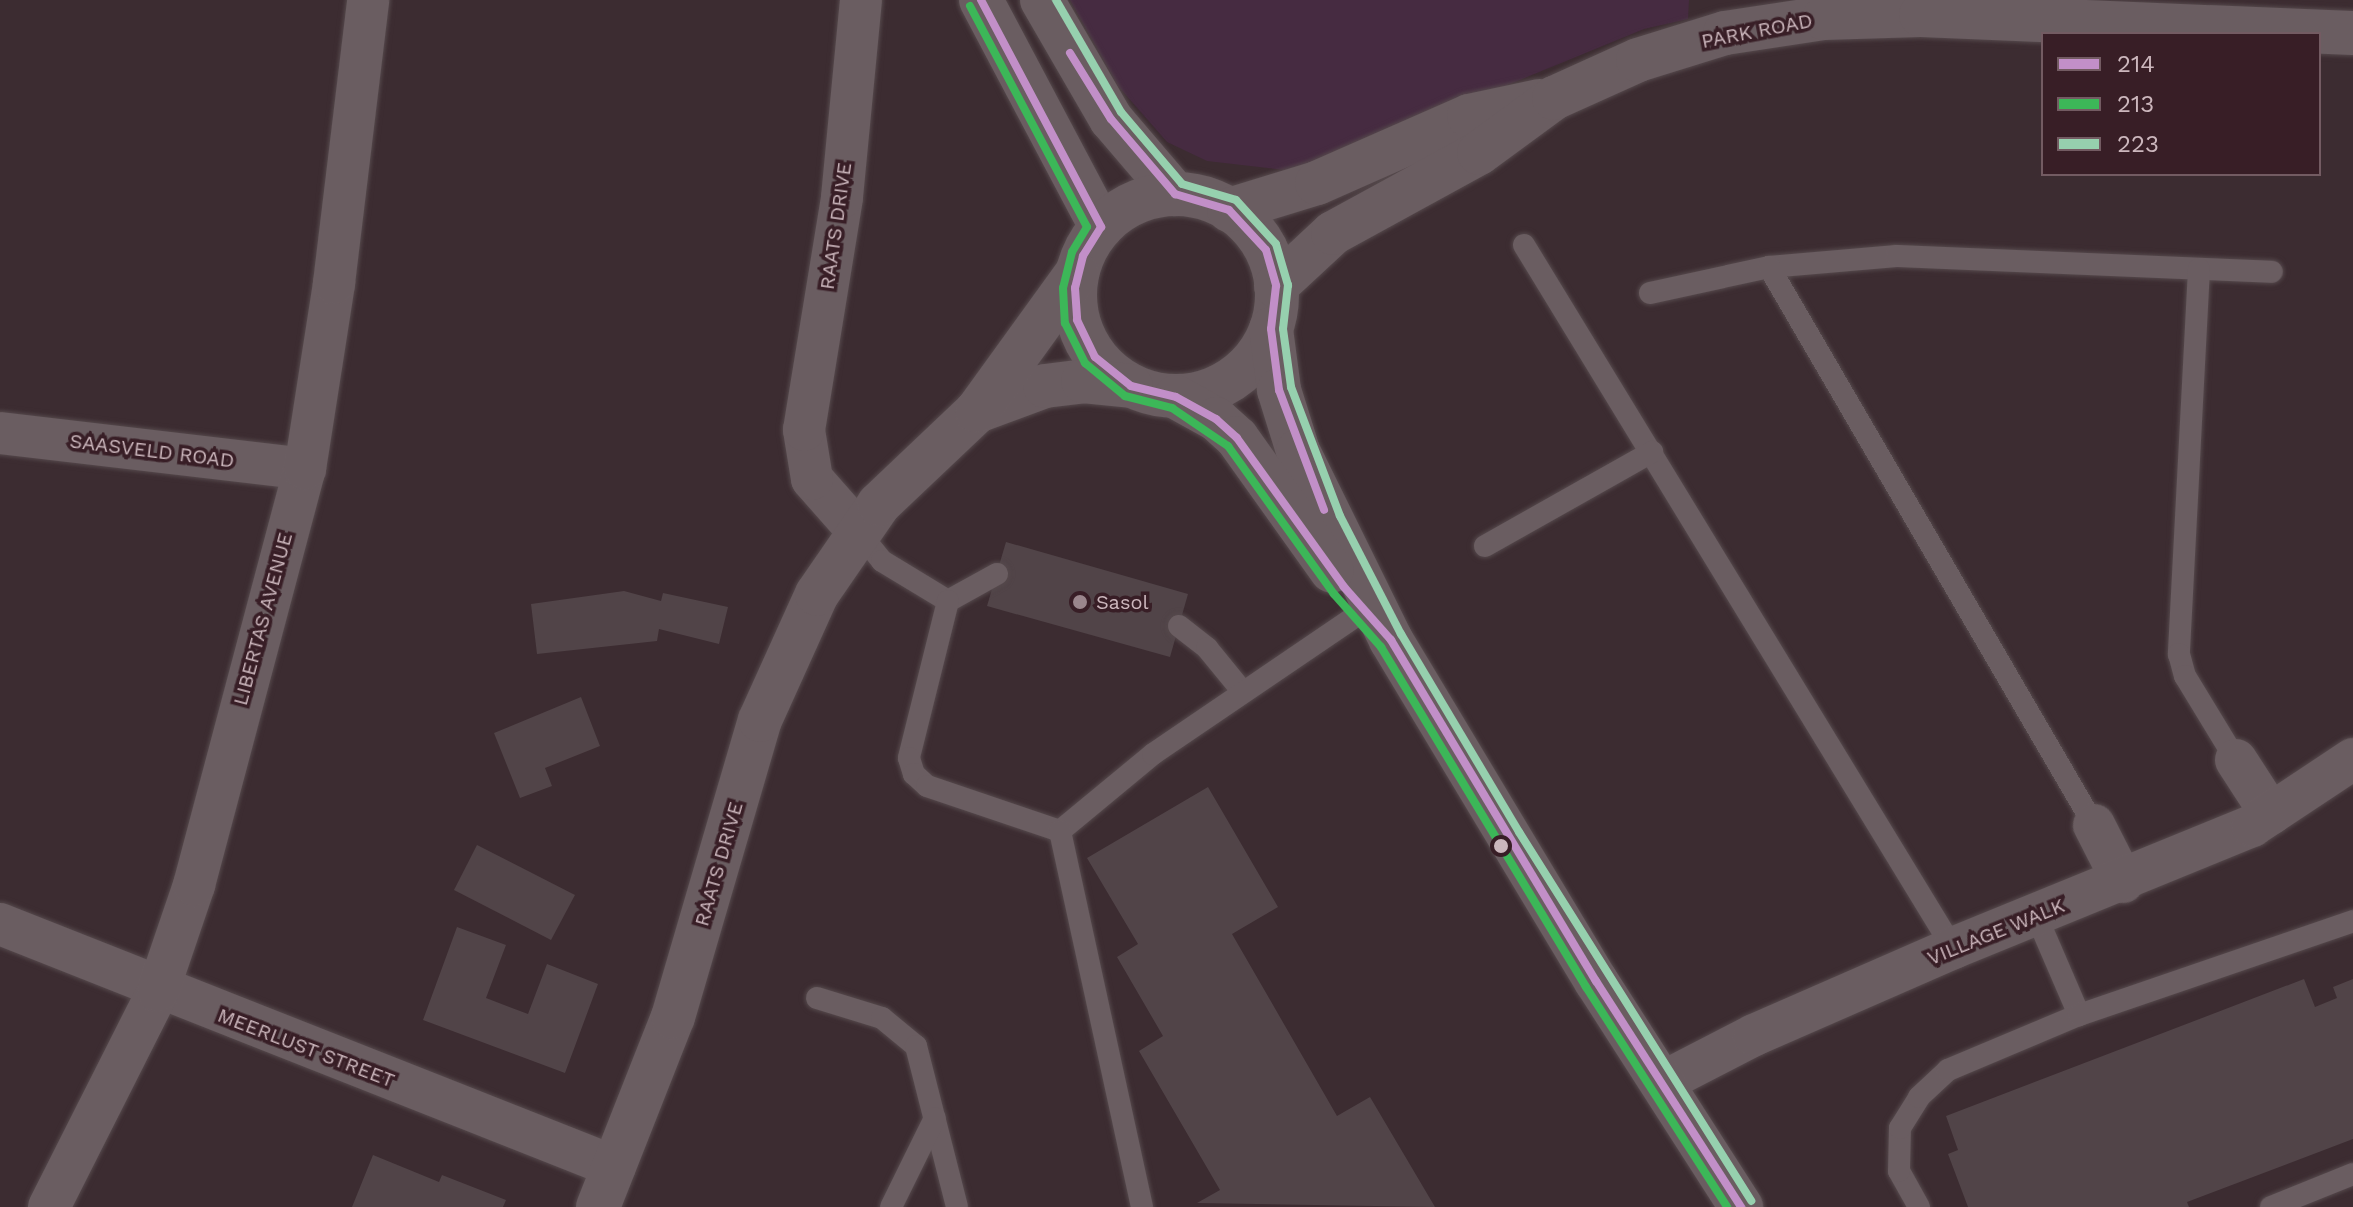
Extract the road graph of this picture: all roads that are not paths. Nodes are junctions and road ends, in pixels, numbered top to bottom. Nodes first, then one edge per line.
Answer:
1 (368, 0) edge
2 (861, 0) edge
3 (981, 0) edge
4 (1042, 0) edge
5 (2353, 33) edge
6 (1554, 98) junction
7 (1175, 194) junction
8 (1229, 210) junction
9 (1101, 227) junction
10 (1524, 245) dead end
11 (1769, 267) junction
12 (2199, 269) junction
13 (2272, 272) dead end
14 (1077, 273) junction
15 (1276, 286) junction
16 (1650, 293) dead end
17 (1271, 329) junction
18 (1131, 386) junction
19 (1176, 397) junction
20 (977, 411) junction
21 (0, 433) edge
22 (1652, 452) junction
23 (305, 469) junction
24 (857, 530) junction
25 (1485, 546) dead end
26 (997, 574) dead end
27 (948, 601) junction
28 (1377, 619) junction
29 (1179, 626) dead end
30 (1243, 692) junction
31 (2353, 741) edge
32 (2236, 760) joint
33 (2339, 766) edge
34 (2271, 814) junction
35 (2094, 825) joint
36 (1060, 831) junction
37 (2123, 882) junction
38 (2036, 915) junction
39 (2353, 921) edge
40 (0, 924) edge
41 (1953, 948) junction
42 (158, 991) junction
43 (817, 998) dead end
44 (2079, 1015) junction
45 (1663, 1082) junction
46 (935, 1118) junction
47 (615, 1167) junction
48 (2353, 1174) edge
49 (49, 1207) edge
50 (598, 1207) edge
51 (891, 1207) edge
52 (957, 1207) edge
53 (1142, 1207) edge
54 (1741, 1207) edge
55 (1919, 1207) edge
56 (2271, 1207) edge

1 - 23 street, LIBERTAS AVENUE
2 - 24 street, RAATS DRIVE
3 - 9 street
4 - 7 street
5 - 6 street, PARK ROAD
6 - 8 street, PARK ROAD
6 - 15 street, PARK ROAD
7 - 8 street
7 - 9 street
8 - 15 street
9 - 14 street
10 - 22 lane
11 - 12 lane
11 - 16 lane
11 - 35 lane
12 - 13 lane
12 - 32 lane
14 - 18 street
14 - 20 street, RAATS DRIVE
15 - 17 street
17 - 19 street
17 - 28 street
18 - 19 street
18 - 20 street, RAATS DRIVE
19 - 28 street
20 - 24 street, RAATS DRIVE
21 - 23 street, SAASVELD ROAD
22 - 25 lane
22 - 41 lane
23 - 42 street, LIBERTAS AVENUE
24 - 27 lane
24 - 47 street, RAATS DRIVE
26 - 27 lane
27 - 36 lane
28 - 30 lane
28 - 45 street
29 - 30 lane
30 - 36 lane
31 - 33 street, VILLAGE WALK
32 - 34 street
33 - 34 street, VILLAGE WALK
34 - 37 street, VILLAGE WALK
35 - 37 street
36 - 53 lane
37 - 38 street, VILLAGE WALK
38 - 41 street, VILLAGE WALK
38 - 44 lane
39 - 44 lane
40 - 42 street, MEERLUST STREET
41 - 45 street, VILLAGE WALK
42 - 47 street, MEERLUST STREET
42 - 49 street, LIBERTAS AVENUE
43 - 46 lane
44 - 55 lane
45 - 54 street
46 - 51 lane
46 - 52 lane
47 - 50 street, RAATS DRIVE
48 - 56 lane

